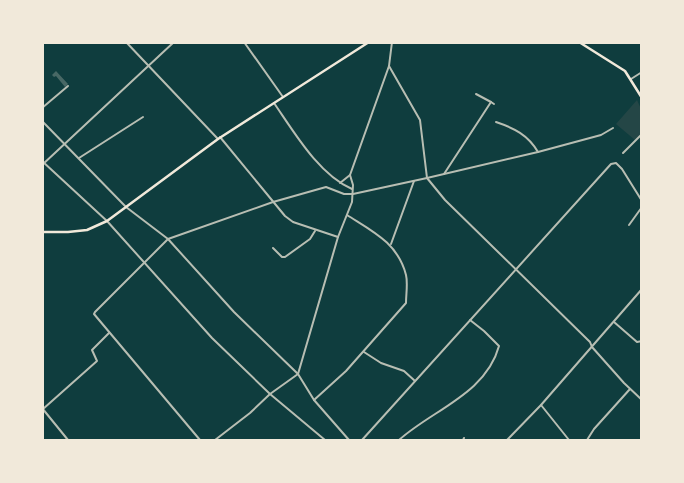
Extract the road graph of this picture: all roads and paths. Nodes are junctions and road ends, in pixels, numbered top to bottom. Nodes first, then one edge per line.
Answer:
1 (126, 42) edge
2 (174, 42) edge
3 (244, 42) edge
4 (369, 42) edge
5 (392, 42) edge
6 (578, 42) edge
7 (389, 66) junction
8 (149, 67) junction
9 (642, 72) edge
10 (631, 79) junction
11 (68, 86) dead end
12 (476, 94) dead end
13 (283, 97) junction
14 (642, 98) edge
15 (274, 103) junction
16 (42, 108) edge
17 (142, 118) dead end
18 (42, 121) edge
19 (496, 122) dead end
20 (613, 128) dead end
21 (642, 134) edge
22 (219, 138) junction
23 (65, 144) junction
24 (538, 152) junction
25 (623, 153) dead end
26 (79, 158) junction
27 (43, 163) edge
28 (444, 174) junction
29 (350, 175) junction
30 (427, 178) junction
31 (414, 181) junction
32 (340, 183) junction
33 (352, 189) junction
34 (353, 194) junction
35 (642, 201) edge
36 (273, 202) junction
37 (126, 207) junction
38 (642, 207) edge
39 (347, 214) junction
40 (106, 221) junction
41 (629, 225) dead end
42 (315, 231) junction
43 (42, 232) edge
44 (338, 237) junction
45 (168, 239) junction
46 (390, 245) junction
47 (273, 248) dead end
48 (144, 262) junction
49 (516, 269) junction
50 (642, 288) edge
51 (470, 320) junction
52 (614, 322) junction
53 (109, 333) junction
54 (642, 341) edge
55 (592, 347) junction
56 (364, 352) junction
57 (298, 374) junction
58 (416, 381) junction
59 (630, 389) junction
60 (270, 394) junction
61 (314, 400) junction
62 (642, 400) edge
63 (541, 405) junction
64 (43, 409) edge
65 (68, 440) edge
66 (200, 440) edge
67 (215, 440) edge
68 (325, 440) edge
69 (349, 440) edge
70 (362, 440) edge
71 (399, 440) edge
72 (508, 440) edge
73 (569, 440) edge
74 (586, 440) edge

1 - 8 street
2 - 8 street
3 - 13 street
4 - 13 main road
5 - 7 street
6 - 10 main road
7 - 29 street
7 - 30 street
8 - 22 street
8 - 23 street
9 - 10 street
10 - 14 main road
11 - 16 street
12 - 28 street
13 - 15 main road
15 - 22 main road
15 - 32 street
17 - 26 street
18 - 23 street
19 - 24 street
20 - 24 street
21 - 25 street
22 - 36 street
22 - 37 main road
23 - 26 street
23 - 27 street
24 - 28 street
26 - 37 street
27 - 40 street
28 - 30 street
29 - 32 street
29 - 33 street
30 - 31 street
30 - 49 street
31 - 34 street
31 - 46 street
32 - 33 street
33 - 34 street
34 - 36 street
34 - 39 street
35 - 49 street
36 - 42 street
36 - 45 street
37 - 40 main road
37 - 45 street
38 - 41 street
39 - 44 street
39 - 46 street
40 - 43 main road
40 - 48 street
42 - 44 street
42 - 47 street
44 - 57 street
45 - 48 street
45 - 57 street
46 - 56 street
48 - 53 street
48 - 60 street
49 - 51 street
49 - 55 street
50 - 52 street
51 - 58 street
51 - 71 street
52 - 54 street
52 - 55 street
53 - 64 street
53 - 66 street
55 - 59 street
55 - 63 street
56 - 58 street
56 - 61 street
57 - 60 street
57 - 61 street
58 - 70 street
59 - 62 street
59 - 74 street
60 - 67 street
60 - 68 street
61 - 69 street
63 - 72 street
63 - 73 street
64 - 65 street

